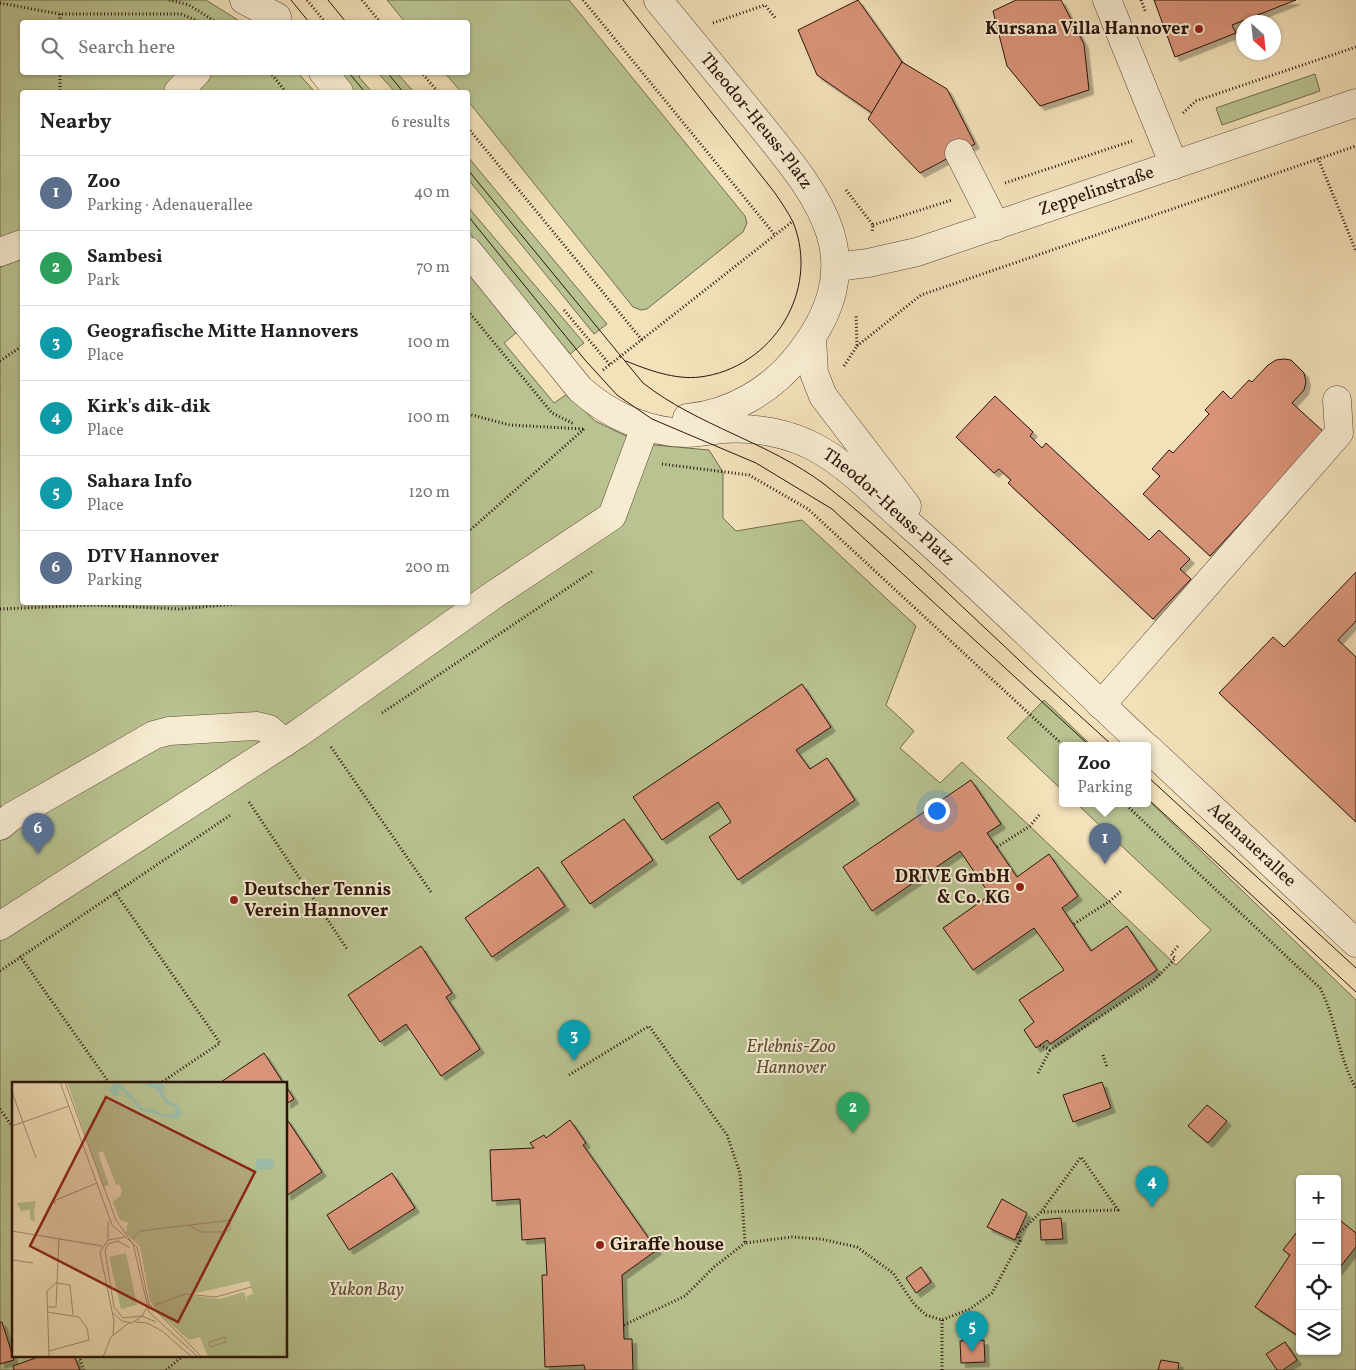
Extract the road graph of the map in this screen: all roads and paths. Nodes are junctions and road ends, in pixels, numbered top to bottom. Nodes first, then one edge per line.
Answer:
1 (169, 0) edge
2 (244, 0) edge
3 (306, 0) edge
4 (362, 0) edge
5 (583, 0) edge
6 (658, 0) edge
7 (1107, 0) edge
8 (0, 3) edge
9 (278, 13) edge
10 (60, 14) junction
11 (776, 19) dead end
12 (60, 20) edge
13 (195, 20) edge
14 (213, 20) edge
15 (323, 20) edge
16 (378, 20) edge
17 (712, 23) dead end
18 (1356, 47) edge
19 (60, 75) edge
20 (194, 75) edge
21 (272, 75) edge
22 (325, 75) edge
23 (424, 75) edge
24 (60, 90) edge
25 (180, 90) edge
26 (284, 90) edge
27 (337, 90) edge
28 (436, 90) edge
29 (1356, 103) edge
30 (470, 130) edge
31 (1161, 131) junction
32 (1356, 146) edge
33 (959, 153) dead end
34 (1318, 158) junction
35 (1174, 165) junction
36 (979, 191) junction
37 (816, 200) junction
38 (873, 225) dead end
39 (996, 226) junction
40 (775, 235) junction
41 (20, 245) edge
42 (1356, 251) edge
43 (0, 252) edge
44 (470, 253) edge
45 (836, 267) junction
46 (564, 310) dead end
47 (470, 313) edge
48 (856, 313) dead end
49 (812, 338) junction
50 (642, 340) junction
51 (858, 346) junction
52 (20, 347) edge
53 (0, 362) edge
54 (610, 365) junction
55 (580, 389) junction
56 (823, 396) junction
57 (1337, 400) dead end
58 (609, 410) junction
59 (470, 415) edge
60 (645, 427) junction
61 (584, 429) junction
62 (592, 435) dead end
63 (634, 461) junction
64 (470, 530) edge
65 (946, 557) junction
66 (93, 605) edge
67 (93, 605) edge
68 (225, 605) edge
69 (0, 609) edge
70 (1102, 705) junction
71 (1060, 742) edge
72 (1141, 742) edge
73 (284, 743) junction
74 (331, 747) dead end
75 (1151, 751) edge
76 (249, 802) dead end
77 (1128, 807) edge
78 (1040, 814) dead end
79 (0, 826) edge
80 (997, 847) dead end
81 (1121, 891) dead end
82 (115, 892) dead end
83 (431, 892) dead end
84 (1074, 924) dead end
85 (0, 926) edge
86 (1356, 943) edge
87 (1179, 945) dead end
88 (347, 949) dead end
89 (20, 956) dead end
90 (1040, 1044) dead end
91 (1050, 1050) junction
92 (1103, 1055) dead end
93 (1107, 1066) dead end
94 (1038, 1073) dead end
95 (569, 1075) dead end
96 (109, 1082) edge
97 (162, 1082) edge
98 (1356, 1088) edge
99 (0, 1109) edge
100 (12, 1126) edge
101 (1042, 1212) junction
102 (745, 1243) junction
103 (942, 1320) junction
104 (624, 1325) dead end
105 (80, 1358) edge
106 (181, 1358) edge
107 (84, 1370) edge
108 (166, 1370) edge
109 (942, 1370) edge

1 - 14 path
2 - 9 street
3 - 15 path
4 - 16 path
5 - 40 path
6 - 37 street, Theodor-Heuss-Platz
7 - 31 street
8 - 10 path
10 - 12 path
10 - 13 path
11 - 17 path
18 - 31 path
19 - 24 path
20 - 25 street
21 - 26 path
22 - 27 street
23 - 28 path
29 - 35 street, Zeppelinstraße
30 - 50 path
31 - 35 street
31 - 36 path
32 - 34 path
33 - 36 street
34 - 42 path
34 - 51 path
35 - 39 street, Zeppelinstraße
36 - 38 path
36 - 39 street
37 - 40 path
37 - 45 street, Theodor-Heuss-Platz
39 - 45 street, Zeppelinstraße
40 - 50 path
41 - 43 street
44 - 55 street, Theodor-Heuss-Platz
45 - 49 street, Theodor-Heuss-Platz
46 - 54 path
47 - 61 path
48 - 51 path
49 - 56 street, Theodor-Heuss-Platz
49 - 58 street, Theodor-Heuss-Platz
50 - 54 path
51 - 56 path
52 - 53 path
54 - 55 path
55 - 58 street, Theodor-Heuss-Platz
56 - 65 street, Theodor-Heuss-Platz
57 - 70 street
58 - 60 street, Theodor-Heuss-Platz
59 - 61 path
60 - 63 street
60 - 65 street, Theodor-Heuss-Platz
61 - 62 path
61 - 64 path
63 - 71 path
63 - 73 street
65 - 70 street
66 - 68 path
67 - 69 path
70 - 72 street
73 - 79 street
73 - 85 street
74 - 83 path
75 - 86 street, Adenauerallee
76 - 88 path
77 - 98 path
78 - 80 path
81 - 84 path
82 - 97 path
87 - 91 path
89 - 96 path
90 - 91 path
91 - 94 path
92 - 93 path
95 - 102 path
99 - 100 path
101 - 101 path
101 - 103 path
102 - 103 path
102 - 104 path
103 - 109 path
105 - 107 path
106 - 108 path

